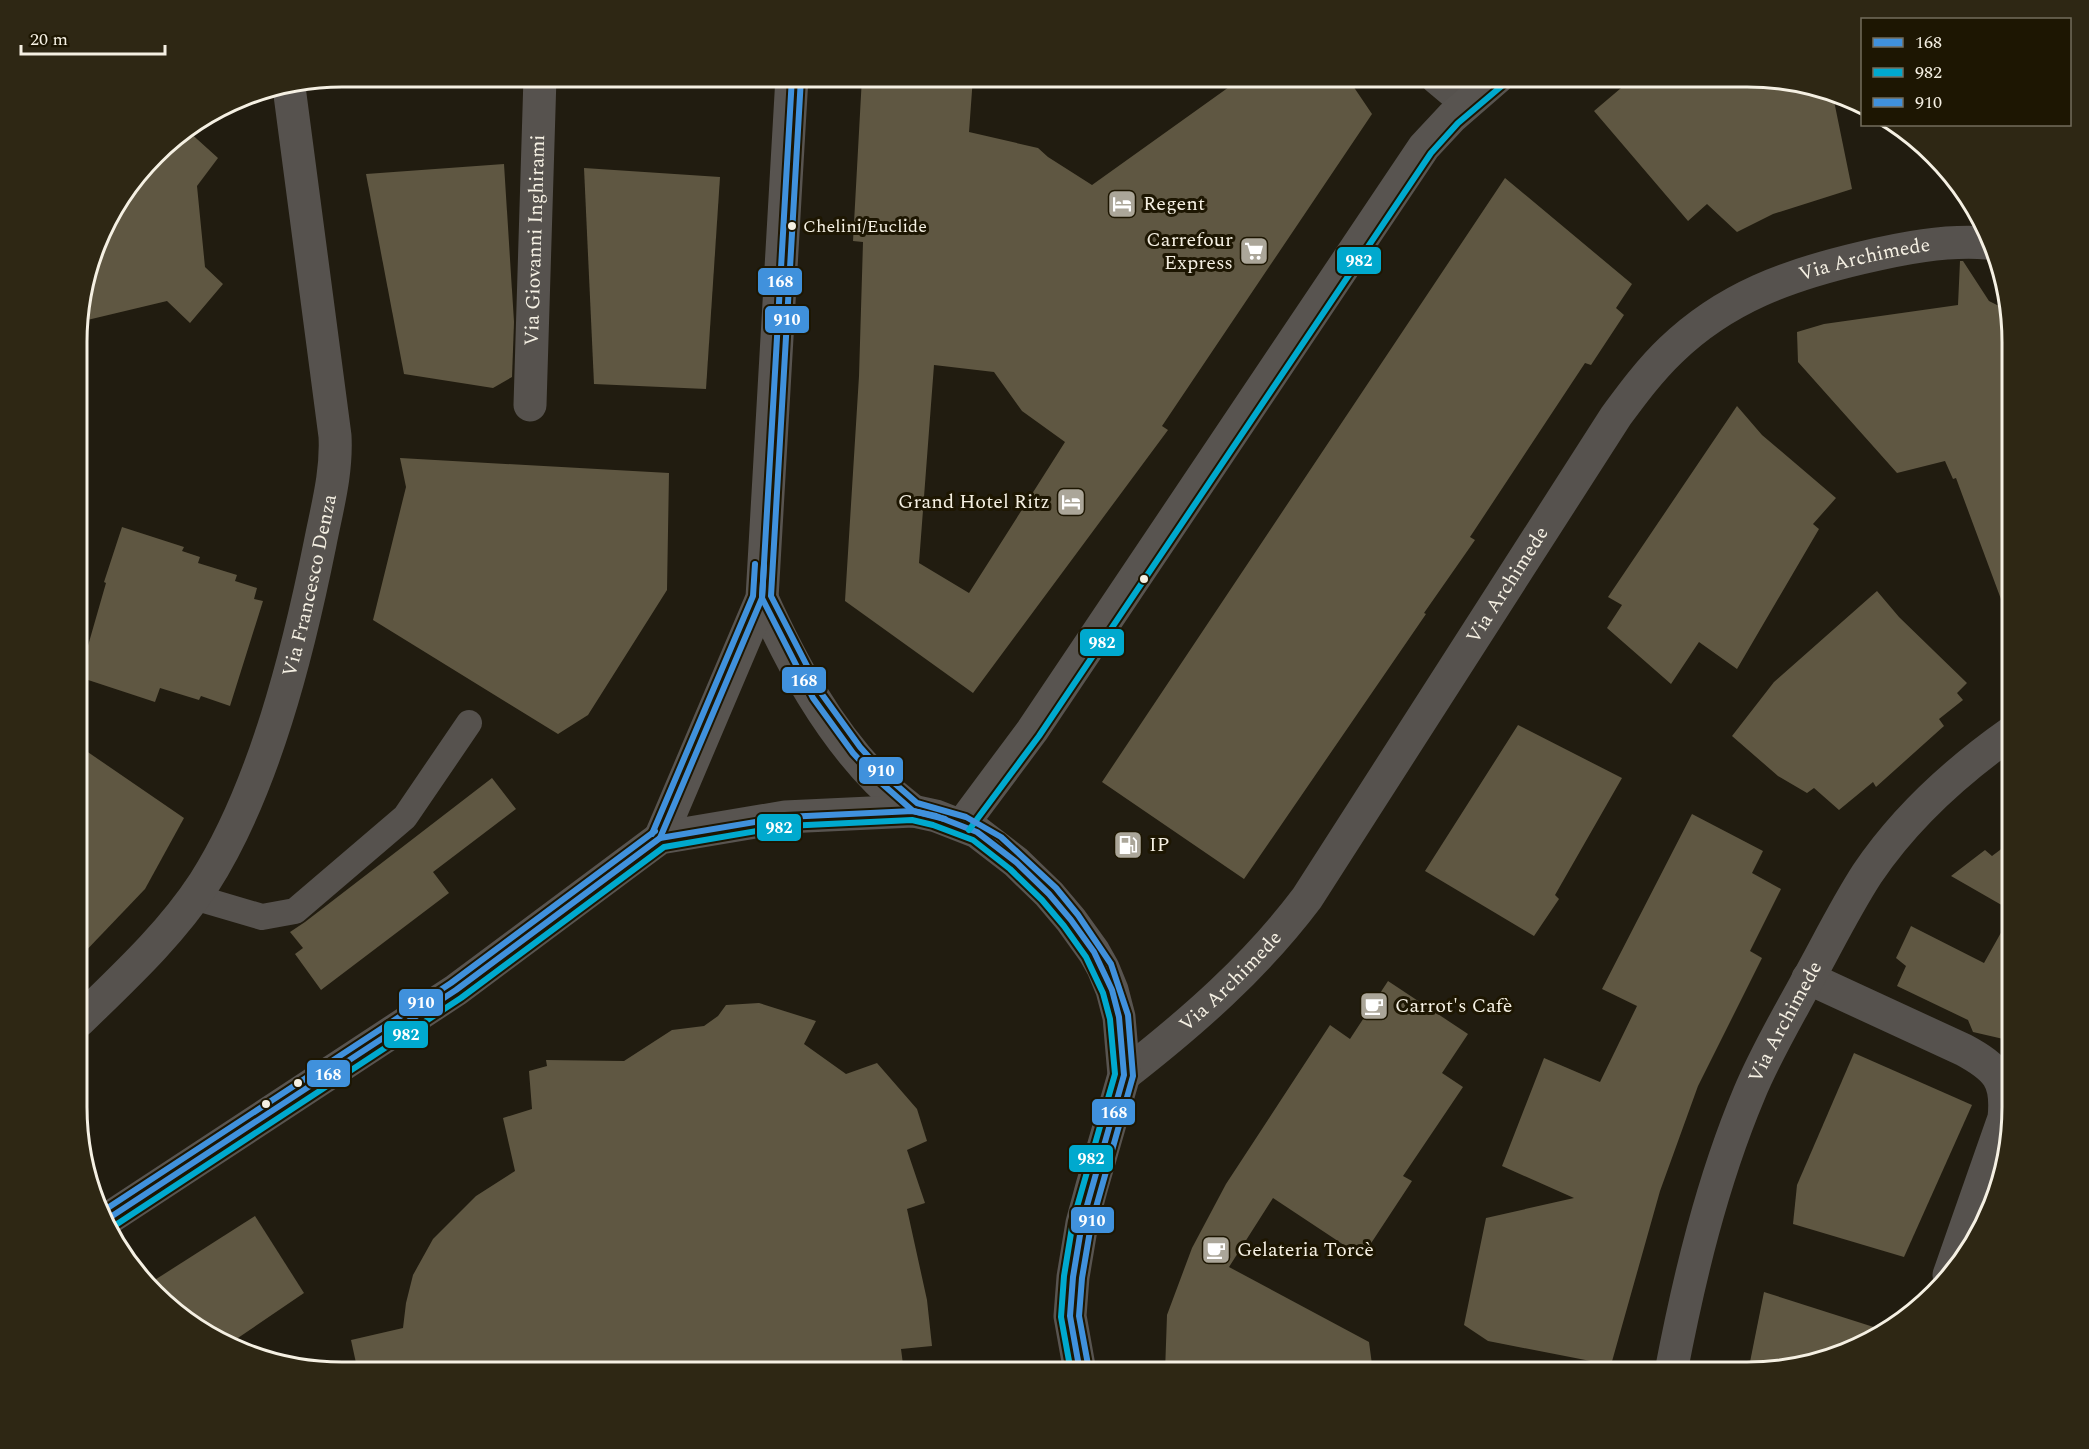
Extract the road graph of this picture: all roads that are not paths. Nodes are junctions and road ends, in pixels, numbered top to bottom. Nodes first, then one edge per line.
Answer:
1 (540, 87) edge
2 (791, 87) edge
3 (1448, 87) edge
4 (1486, 87) edge
5 (290, 93) edge
6 (1467, 103) junction
7 (1983, 243) edge
8 (530, 405) dead end
9 (762, 598) junction
10 (469, 723) dead end
11 (2002, 739) edge
12 (913, 811) junction
13 (962, 825) junction
14 (660, 838) junction
15 (194, 897) junction
16 (1808, 978) junction
17 (87, 1013) edge
18 (1124, 1076) junction
19 (2002, 1083) edge
20 (2001, 1127) edge
21 (111, 1216) edge
22 (1957, 1251) edge
23 (1078, 1362) edge
24 (1673, 1362) edge

1 - 8 street, Via Giovanni Inghirami
2 - 9 street
3 - 6 street
4 - 6 street
5 - 15 street, Via Francesco Denza
6 - 13 street
7 - 18 street, Via Archimede
9 - 12 street
9 - 14 street
10 - 15 lane
11 - 16 street, Via Archimede
12 - 13 street
12 - 14 street
13 - 18 street
14 - 21 street
15 - 17 street, Via Francesco Denza
16 - 19 street
16 - 24 street, Via Archimede
18 - 23 street
20 - 22 street

